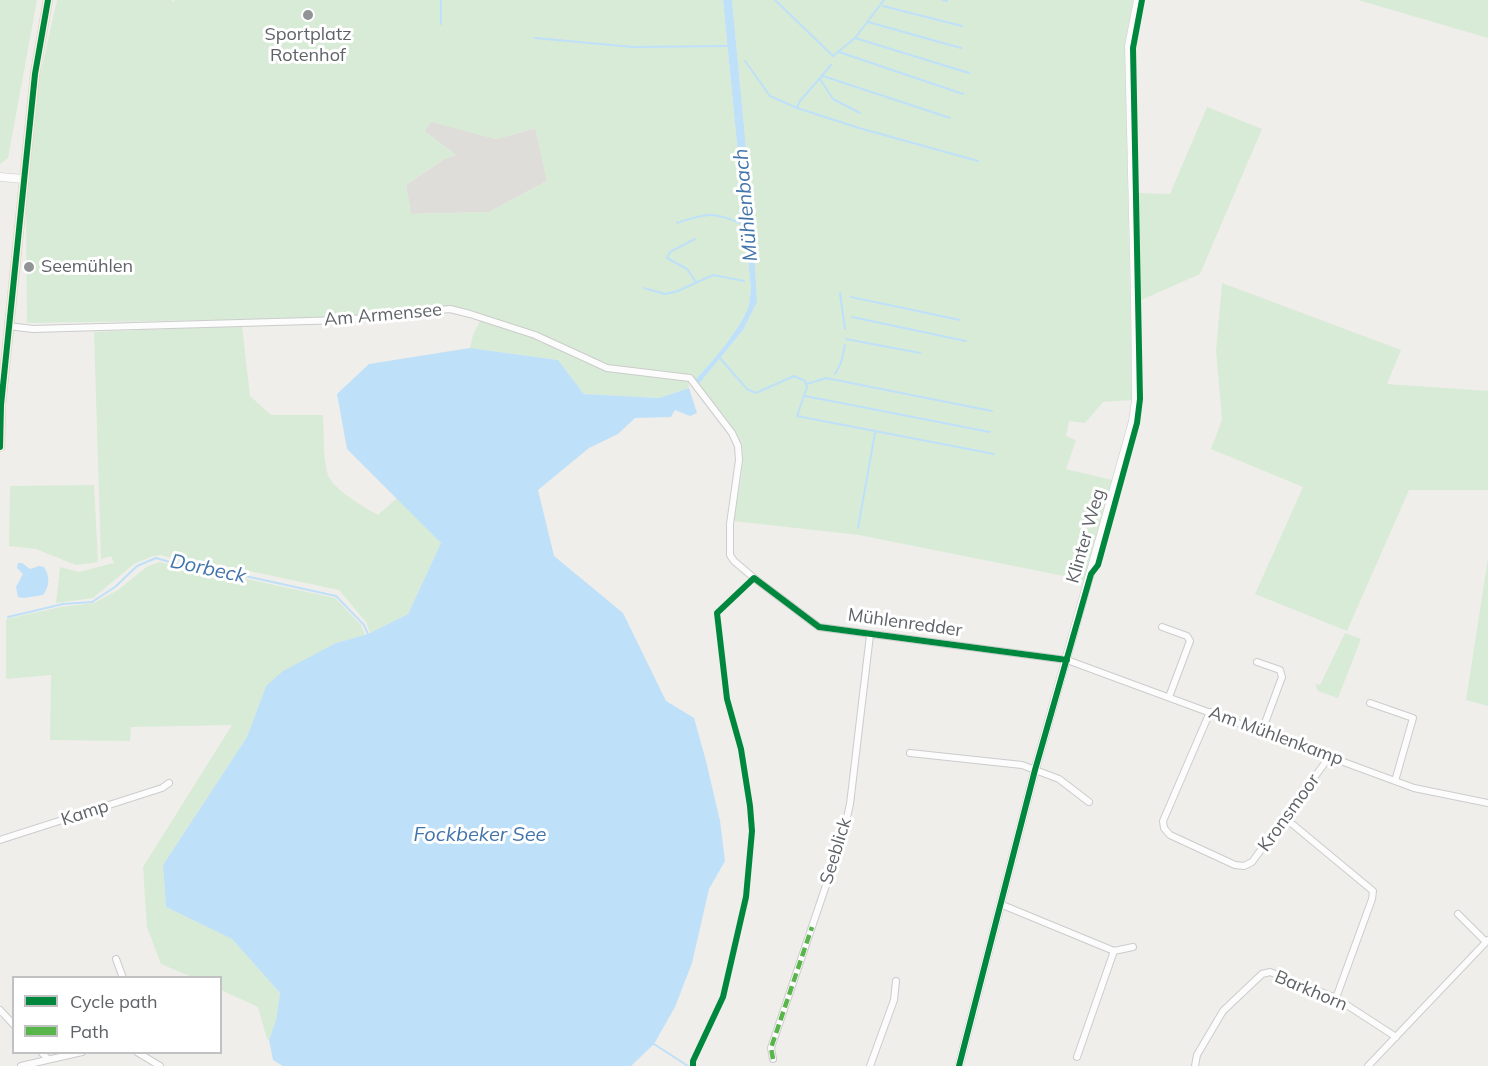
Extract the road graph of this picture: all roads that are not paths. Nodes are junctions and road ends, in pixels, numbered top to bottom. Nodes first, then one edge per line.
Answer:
1 (48, 0) edge
2 (1138, 0) edge
3 (0, 177) edge
4 (24, 179) junction
5 (8, 326) junction
6 (0, 447) edge
7 (734, 561) joint
8 (1162, 627) dead end
9 (870, 635) junction
10 (1067, 660) junction
11 (1257, 662) dead end
12 (1169, 697) junction
13 (1370, 703) dead end
14 (1210, 712) junction
15 (1262, 731) junction
16 (910, 753) dead end
17 (1330, 756) junction
18 (1035, 770) junction
19 (1395, 781) junction
20 (169, 783) dead end
21 (1089, 802) dead end
22 (1488, 803) edge
23 (1285, 818) junction
24 (0, 840) edge
25 (1000, 904) junction
26 (1458, 914) dead end
27 (1487, 941) edge
28 (1133, 947) dead end
29 (1114, 951) junction
30 (116, 959) dead end
31 (122, 976) edge
32 (896, 981) dead end
33 (1336, 998) junction
34 (0, 1010) edge
35 (12, 1023) edge
36 (1396, 1037) junction
37 (42, 1054) edge
38 (76, 1054) edge
39 (139, 1054) edge
40 (1077, 1056) dead end
41 (48, 1059) junction
42 (773, 1059) dead end
43 (33, 1065) edge
44 (21, 1066) edge
45 (160, 1066) edge
46 (870, 1066) edge
47 (959, 1066) edge
48 (1195, 1066) edge
49 (1368, 1066) edge

1 - 4 main road
2 - 10 street, Klinter Weg
3 - 4 street
4 - 5 main road
5 - 6 main road
5 - 7 street, Am Armensee
7 - 9 street, Mühlenredder
8 - 12 street
9 - 10 street, Mühlenredder
9 - 42 street, Seeblick
10 - 12 street, Am Mühlenkamp
10 - 18 street, Klinter Weg
11 - 15 street
12 - 14 street, Am Mühlenkamp
13 - 19 street
14 - 15 street, Am Mühlenkamp
14 - 23 street, Kronsmoor
15 - 17 street, Am Mühlenkamp
16 - 18 street
17 - 19 street, Am Mühlenkamp
17 - 23 street, Kronsmoor
18 - 21 street
18 - 25 street, Klinter Weg
19 - 22 street, Am Mühlenkamp
20 - 24 street, Kamp
23 - 33 street
25 - 29 street
25 - 47 street, Klinter Weg
26 - 27 street
27 - 36 street
28 - 29 street
29 - 40 street
30 - 31 street
32 - 46 street
33 - 36 street, Barkhorn
33 - 48 street, Barkhorn
34 - 35 street
36 - 49 street
37 - 41 street
38 - 41 street
39 - 45 street
41 - 43 street
43 - 44 street

